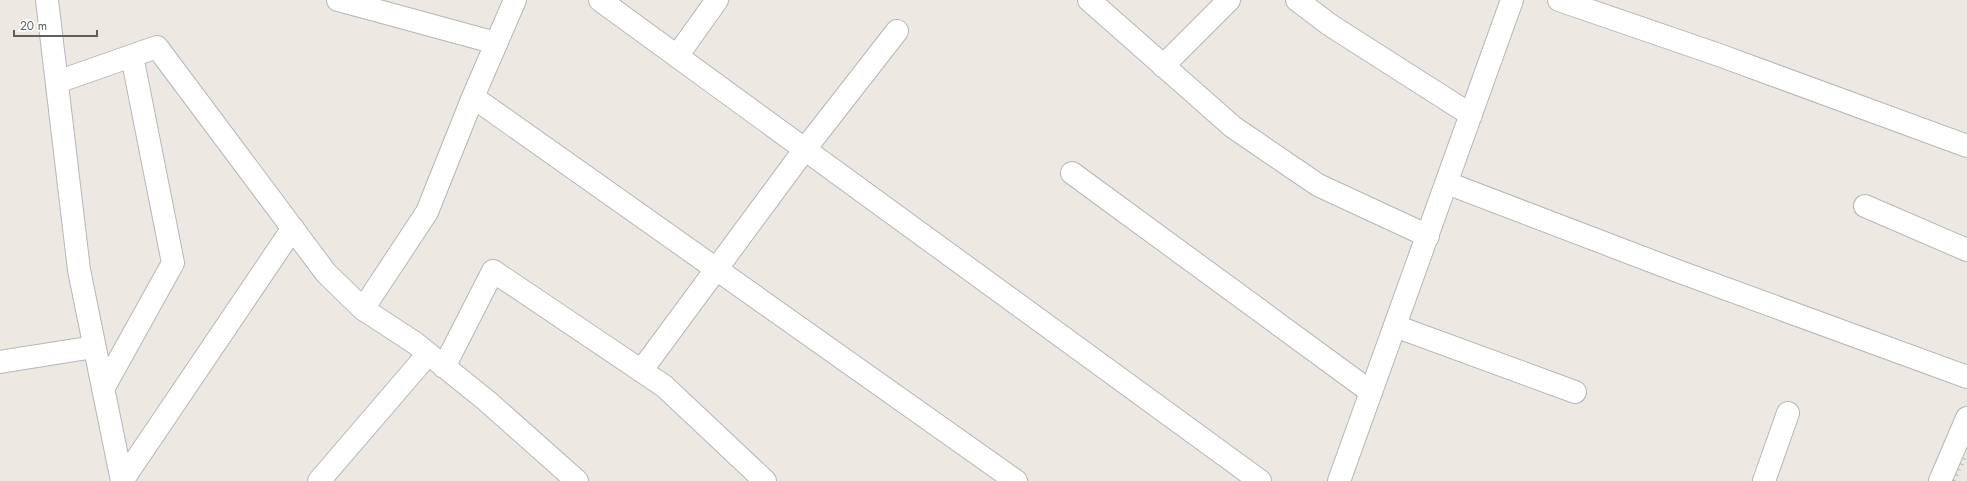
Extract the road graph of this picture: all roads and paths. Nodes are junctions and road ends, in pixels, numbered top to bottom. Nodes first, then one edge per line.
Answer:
1 (47, 0) edge
2 (338, 0) edge
3 (515, 0) edge
4 (600, 0) edge
5 (717, 0) edge
6 (1089, 0) edge
7 (1229, 0) edge
8 (1297, 0) edge
9 (1512, 0) edge
10 (1559, 0) edge
11 (897, 31) dead end
12 (496, 43) junction
13 (132, 56) junction
14 (677, 56) junction
15 (1163, 66) junction
16 (57, 82) junction
17 (473, 97) junction
18 (1471, 115) junction
19 (1967, 146) edge
20 (805, 149) junction
21 (1072, 173) dead end
22 (1447, 183) junction
23 (1865, 206) dead end
24 (292, 228) junction
25 (1428, 236) junction
26 (1967, 250) edge
27 (716, 270) junction
28 (362, 309) junction
29 (1395, 326) junction
30 (94, 347) junction
31 (436, 360) junction
32 (0, 362) edge
33 (642, 371) junction
34 (1967, 377) edge
35 (103, 389) junction
36 (1372, 392) junction
37 (1575, 392) dead end
38 (1788, 412) dead end
39 (1967, 418) edge
40 (1767, 480) edge
41 (122, 481) edge
42 (319, 481) edge
43 (577, 481) edge
44 (765, 481) edge
45 (1016, 481) edge
46 (1260, 481) edge
47 (1339, 481) edge
48 (1940, 481) edge

1 - 16 street
2 - 12 street
3 - 12 street
4 - 14 street
5 - 14 street
6 - 15 street
7 - 15 street
8 - 18 street
9 - 18 street
10 - 19 street
11 - 20 street
12 - 17 street
13 - 16 street
13 - 24 street
13 - 35 street
14 - 20 street
15 - 25 street
16 - 30 street
17 - 27 street
17 - 28 street
18 - 22 street
20 - 27 street
20 - 46 street
21 - 36 street
22 - 25 street
22 - 34 street
23 - 26 street
24 - 28 street
24 - 41 street
25 - 29 street
27 - 33 street
27 - 45 street
28 - 31 street
29 - 36 street
29 - 37 street
30 - 32 street
30 - 35 street
31 - 33 street
31 - 42 street
31 - 43 street
33 - 44 street
35 - 41 street
36 - 47 street
38 - 40 street
39 - 48 street

